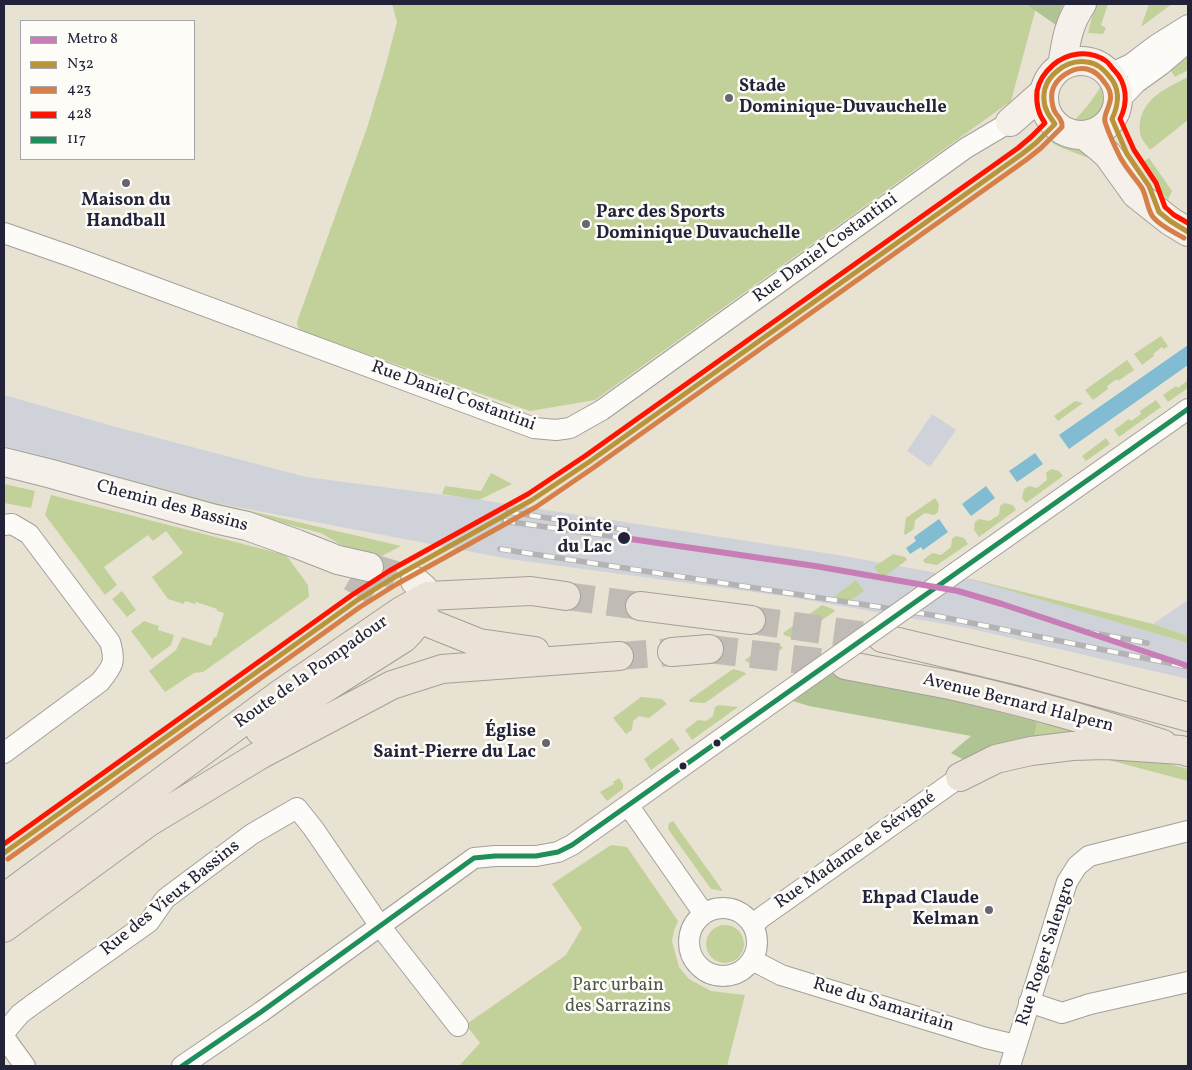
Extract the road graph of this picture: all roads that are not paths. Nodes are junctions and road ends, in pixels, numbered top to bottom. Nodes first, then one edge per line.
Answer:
1 (1084, 4) edge
2 (1188, 25) edge
3 (1188, 42) edge
4 (1062, 66) junction
5 (1101, 68) junction
6 (1046, 103) junction
7 (1115, 110) junction
8 (1010, 122) joint
9 (1084, 135) junction
10 (1159, 212) junction
11 (1188, 232) edge
12 (4, 233) edge
13 (1188, 408) edge
14 (4, 462) edge
15 (4, 525) edge
16 (353, 568) tunnel mouth
17 (566, 596) tunnel mouth
18 (410, 601) junction
19 (640, 606) tunnel mouth
20 (751, 620) tunnel mouth
21 (882, 638) tunnel mouth
22 (710, 649) tunnel mouth
23 (672, 652) tunnel mouth
24 (619, 656) tunnel mouth
25 (584, 658) junction
26 (845, 665) tunnel mouth
27 (1185, 716) edge
28 (1184, 751) edge
29 (4, 753) edge
30 (960, 777) joint
31 (628, 805) junction
32 (1188, 830) edge
33 (62, 885) junction
34 (4, 898) edge
35 (704, 914) junction
36 (753, 925) junction
37 (380, 926) junction
38 (4, 928) edge
39 (752, 960) junction
40 (1188, 982) edge
41 (1029, 1002) junction
42 (458, 1026) dead end
43 (4, 1033) edge
44 (4, 1037) edge
45 (1016, 1045) junction
46 (25, 1066) edge
47 (182, 1066) edge
48 (1010, 1066) edge

1 - 4 street
1 - 5 street
2 - 5 street
3 - 7 street
4 - 5 street
4 - 6 street
5 - 7 street
6 - 8 street, Rue Daniel Costantini
6 - 9 street
7 - 9 street
7 - 10 street
8 - 12 street, Rue Daniel Costantini
9 - 10 street
10 - 11 street
13 - 31 street, bridge
14 - 16 street, Chemin des Bassins
15 - 29 street
17 - 18 main road
18 - 25 main road
18 - 33 main road
18 - 34 main road, Route de la Pompadour
19 - 20 main road
21 - 27 main road, Avenue Bernard Halpern
22 - 23 main road
24 - 25 main road
25 - 33 main road
26 - 28 main road, Avenue Bernard Halpern
28 - 30 main road
30 - 36 street, Rue Madame de Sévigné
31 - 35 street
31 - 37 street
32 - 41 street, Rue Roger Salengro
33 - 38 main road
35 - 36 street
35 - 39 street
36 - 39 street
37 - 42 street
37 - 43 street, Rue des Vieux Bassins
37 - 47 street
39 - 45 street, Rue du Samaritain
40 - 41 street
41 - 45 street, Rue Roger Salengro
44 - 46 street
45 - 48 street, Rue Roger Salengro

